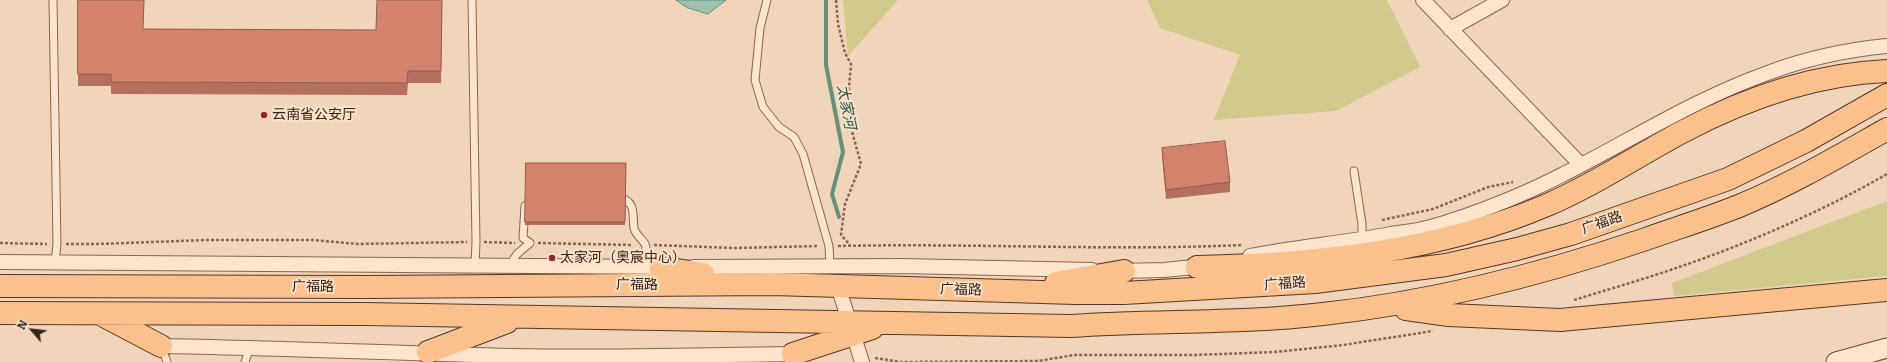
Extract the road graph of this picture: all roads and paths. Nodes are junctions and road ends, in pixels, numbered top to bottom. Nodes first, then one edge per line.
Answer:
1 (54, 0) edge
2 (472, 0) edge
3 (767, 0) edge
4 (836, 0) edge
5 (1423, 0) edge
6 (1502, 0) edge
7 (1450, 29) junction
8 (1887, 46) edge
9 (1887, 71) edge
10 (1887, 95) edge
11 (1887, 129) edge
12 (1581, 165) junction
13 (1354, 171) dead end
14 (1887, 174) edge
15 (608, 197) edge
16 (538, 200) edge
17 (1362, 240) junction
18 (476, 242) junction
19 (530, 243) junction
20 (0, 244) edge
21 (57, 244) junction
22 (646, 245) junction
23 (850, 245) junction
24 (1249, 245) dead end
25 (829, 246) junction
26 (0, 262) edge
27 (55, 263) junction
28 (475, 266) junction
29 (508, 266) junction
30 (1197, 267) junction
31 (661, 268) junction
32 (1124, 271) junction
33 (834, 276) junction
34 (774, 284) junction
35 (0, 286) edge
36 (1887, 290) edge
37 (1026, 292) junction
38 (1572, 301) dead end
39 (1390, 306) junction
40 (0, 313) edge
41 (99, 314) junction
42 (518, 318) junction
43 (851, 329) junction
44 (1439, 331) dead end
45 (250, 347) junction
46 (1887, 348) edge
47 (428, 352) junction
48 (164, 354) edge
49 (793, 354) joint
50 (513, 359) edge
51 (861, 359) edge
52 (245, 362) edge
53 (1836, 362) edge

1 - 21 lane
2 - 18 lane
3 - 25 lane
4 - 23 path
5 - 7 street
6 - 7 street
7 - 12 street
8 - 12 street
9 - 30 main road
10 - 37 main road, 广福路
11 - 39 main road, 广福路
12 - 17 street
13 - 17 lane
14 - 38 path
15 - 22 lane
16 - 19 lane
17 - 30 street
18 - 19 path
18 - 21 path
18 - 28 lane
19 - 22 path
19 - 29 lane
20 - 21 path
21 - 27 lane
22 - 25 path
22 - 31 lane
23 - 24 path
23 - 25 path
25 - 33 lane
26 - 27 street
27 - 28 street
28 - 29 street
29 - 31 street
30 - 32 street
31 - 33 street
31 - 34 main road
32 - 33 street
32 - 37 main road
33 - 34 main road, 广福路
33 - 37 main road, 广福路
33 - 43 street
34 - 35 main road, 广福路
36 - 39 main road
39 - 43 main road, 广福路
40 - 41 main road, 广福路
41 - 42 main road, 广福路
41 - 48 main road
42 - 43 main road, 广福路
42 - 47 main road
43 - 49 main road
43 - 51 street
44 - 51 path
45 - 47 street
45 - 48 street
45 - 52 lane
46 - 53 main road
47 - 50 street
49 - 50 street

